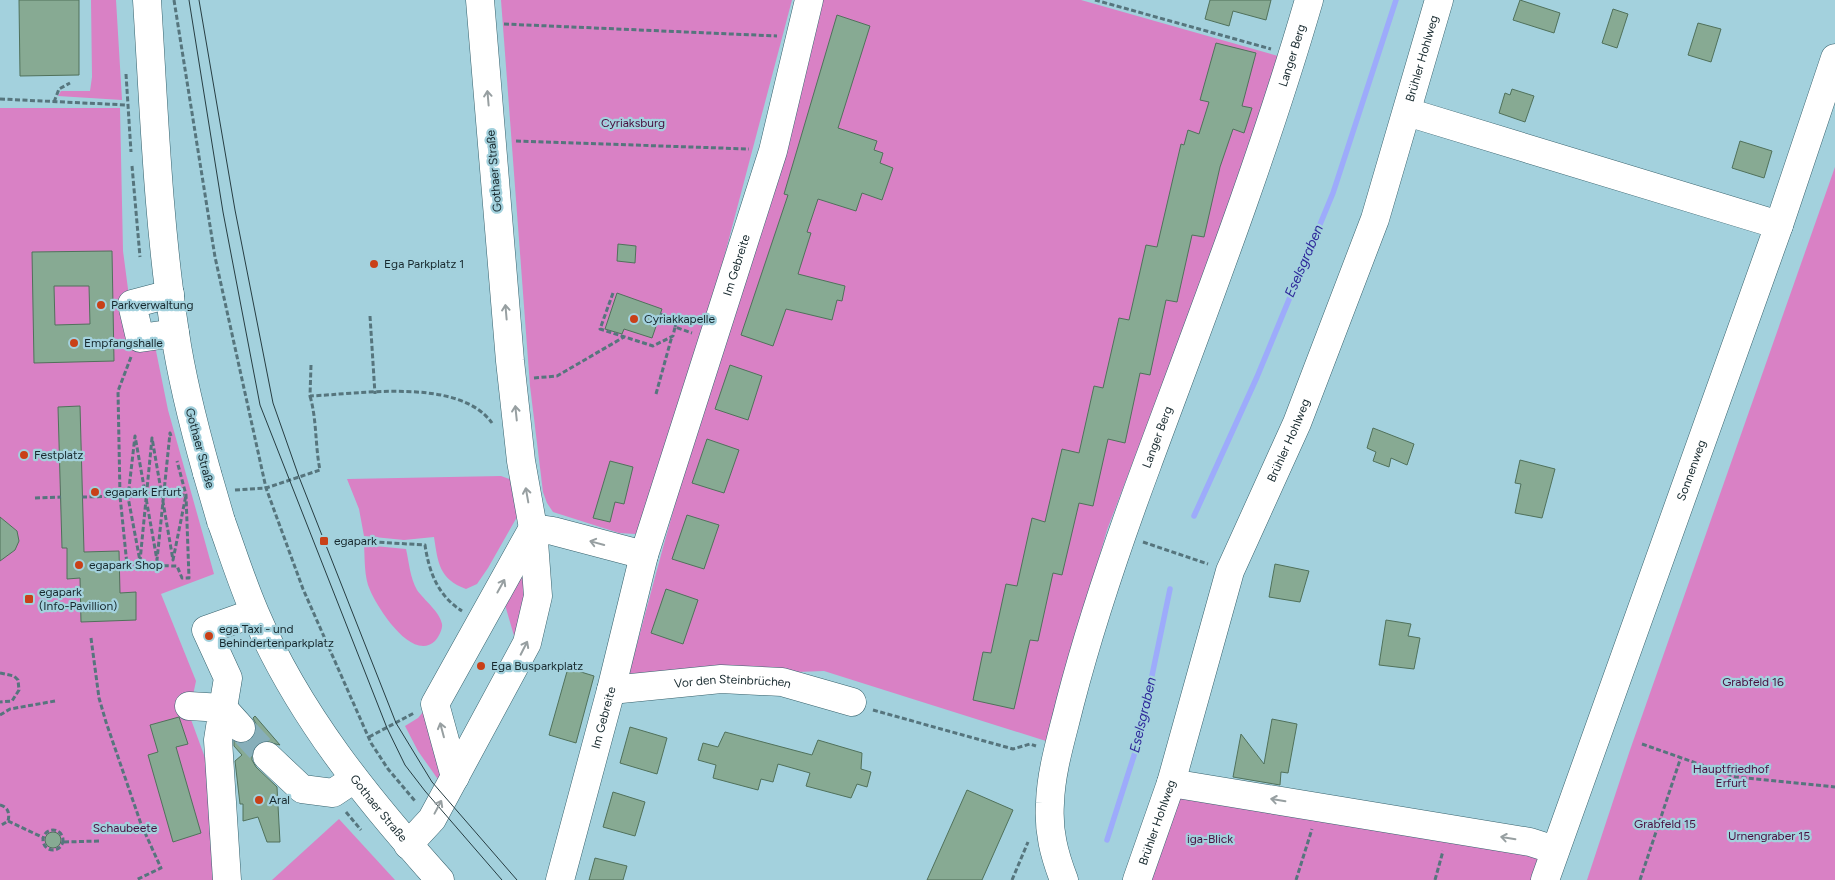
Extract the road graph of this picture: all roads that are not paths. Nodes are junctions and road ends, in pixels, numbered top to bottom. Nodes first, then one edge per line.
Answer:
1 (147, 0) edge
2 (480, 0) edge
3 (809, 0) edge
4 (1309, 0) edge
5 (1439, 0) edge
6 (1835, 58) edge
7 (1407, 112) junction
8 (1779, 225) junction
9 (170, 294) junction
10 (175, 333) junction
11 (533, 528) junction
12 (644, 555) junction
13 (254, 613) junction
14 (611, 690) junction
15 (852, 702) road end
16 (190, 706) dead end
17 (223, 708) junction
18 (241, 728) tunnel mouth
19 (267, 756) tunnel mouth
20 (455, 777) junction
21 (1171, 783) junction
22 (343, 786) junction
23 (408, 845) junction
24 (1555, 850) junction
25 (227, 880) edge
26 (440, 880) edge
27 (560, 880) edge
28 (1064, 880) edge
29 (1136, 880) edge
30 (1545, 880) edge

1 - 9 street, Gothaer Straße
11 -> 2 street, Gothaer Straße
3 - 12 street, Im Gebreite
4 - 28 street, Langer Berg
5 - 7 street, Brühler Hohlweg
6 - 8 street, Sonnenweg
7 - 8 street
7 - 21 street, Brühler Hohlweg
8 - 24 street, Sonnenweg
9 - 10 street, Gothaer Straße
9 - 10 street
10 - 13 street, Gothaer Straße, bridge
12 -> 11 street
20 -> 11 street, Gothaer Straße
20 -> 11 street
12 - 14 street, Im Gebreite
13 - 17 street
13 - 22 street, Gothaer Straße
14 - 15 street, Vor den Steinbrüchen
14 - 27 street, Im Gebreite
16 - 17 street
17 - 18 street
17 - 25 street
19 - 22 street
23 -> 20 street, Gothaer Straße
24 -> 21 street
21 - 29 street, Brühler Hohlweg
22 - 23 street, Gothaer Straße
23 - 26 street, Gothaer Straße
24 - 30 street, Sonnenweg

